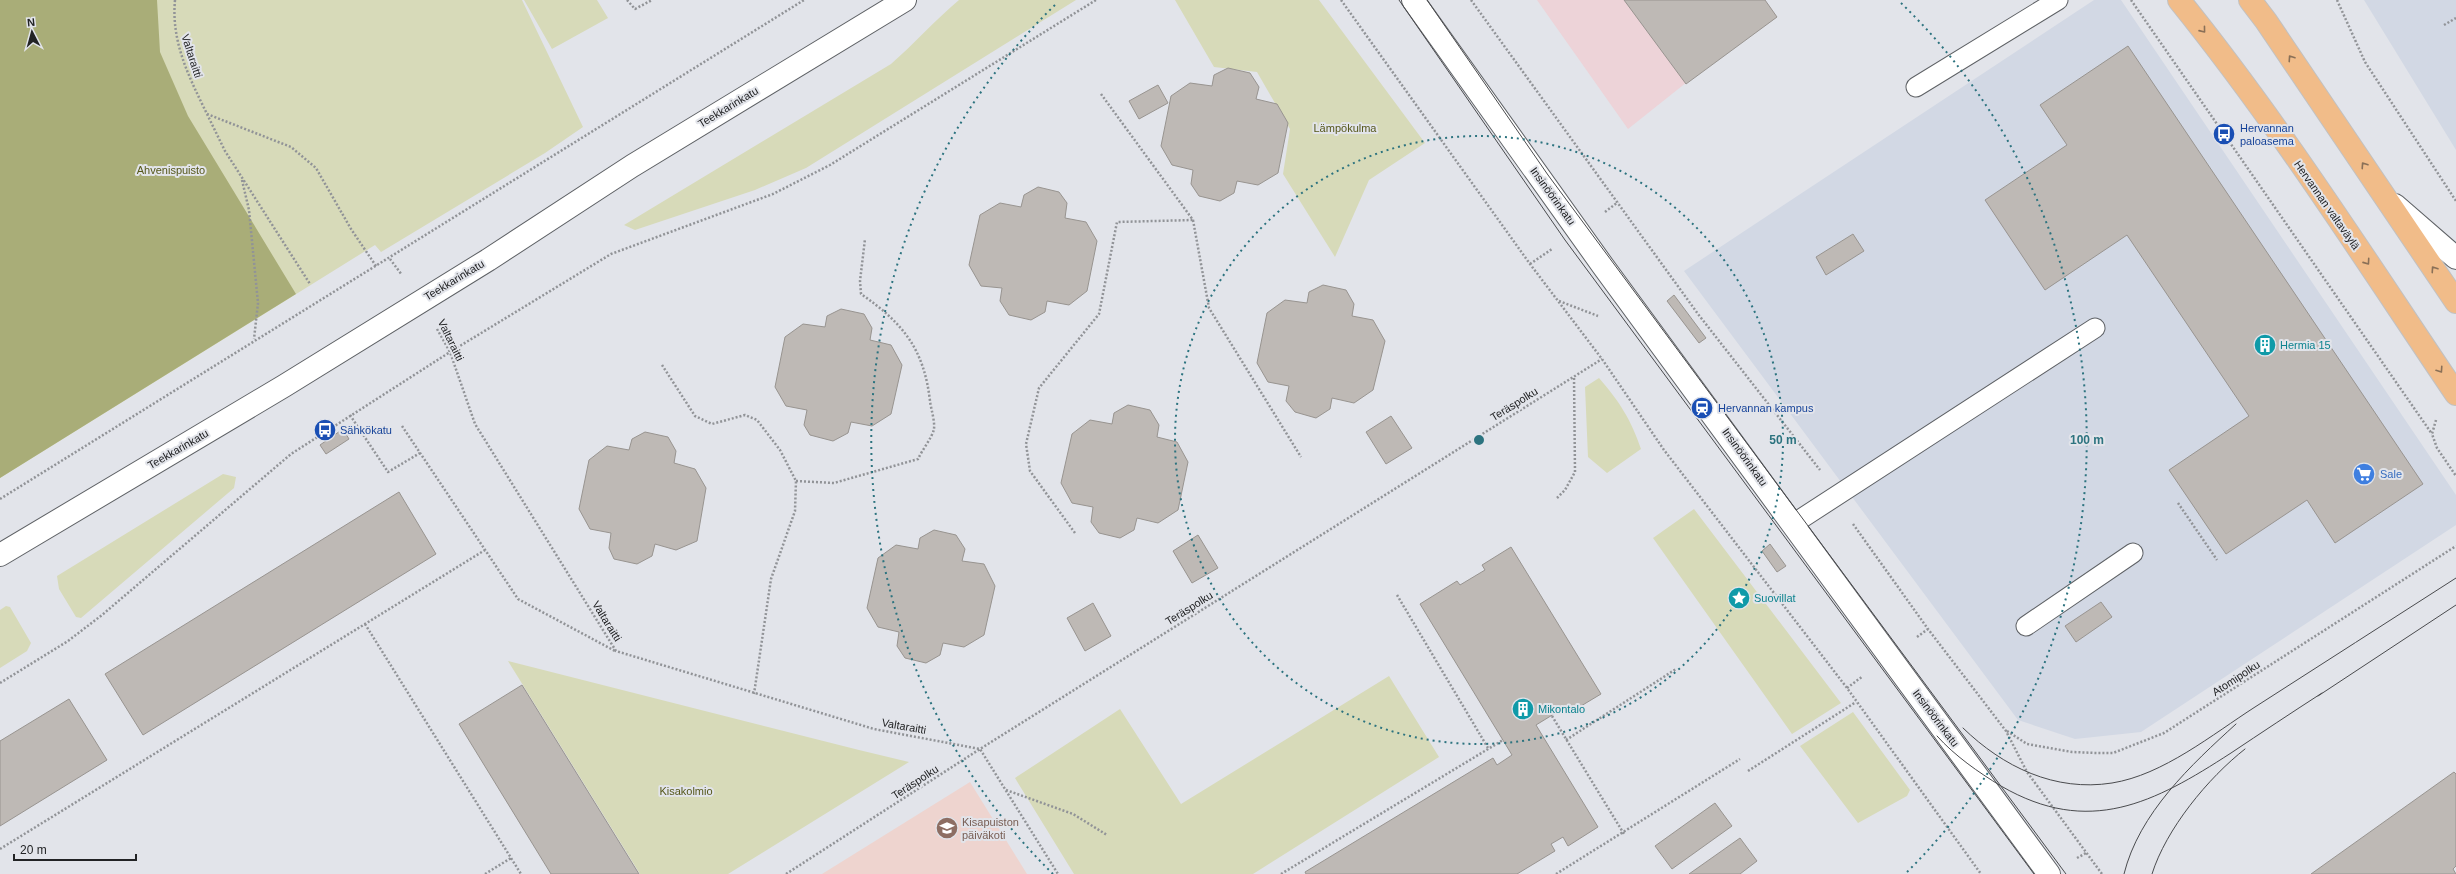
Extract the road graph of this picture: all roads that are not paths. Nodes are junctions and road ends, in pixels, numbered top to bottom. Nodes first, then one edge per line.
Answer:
1 (905, 0) edge
2 (1413, 0) edge
3 (2058, 0) edge
4 (2178, 0) edge
5 (2250, 0) edge
6 (1916, 87) dead end
7 (2386, 198) junction
8 (2456, 258) edge
9 (2456, 302) edge
10 (2095, 328) dead end
11 (2456, 394) edge
12 (1793, 524) junction
13 (2133, 553) dead end
14 (0, 555) edge
15 (2026, 626) dead end
16 (2049, 874) edge

1 - 14 street, Teekkarinkatu
2 - 12 street, Insinöörinkatu
3 - 6 lane
4 -> 11 main road, Hervannan valtaväylä
7 -> 5 main road
7 - 8 street
9 -> 7 main road
10 - 12 lane
12 - 16 street, Insinöörinkatu
13 - 15 lane

